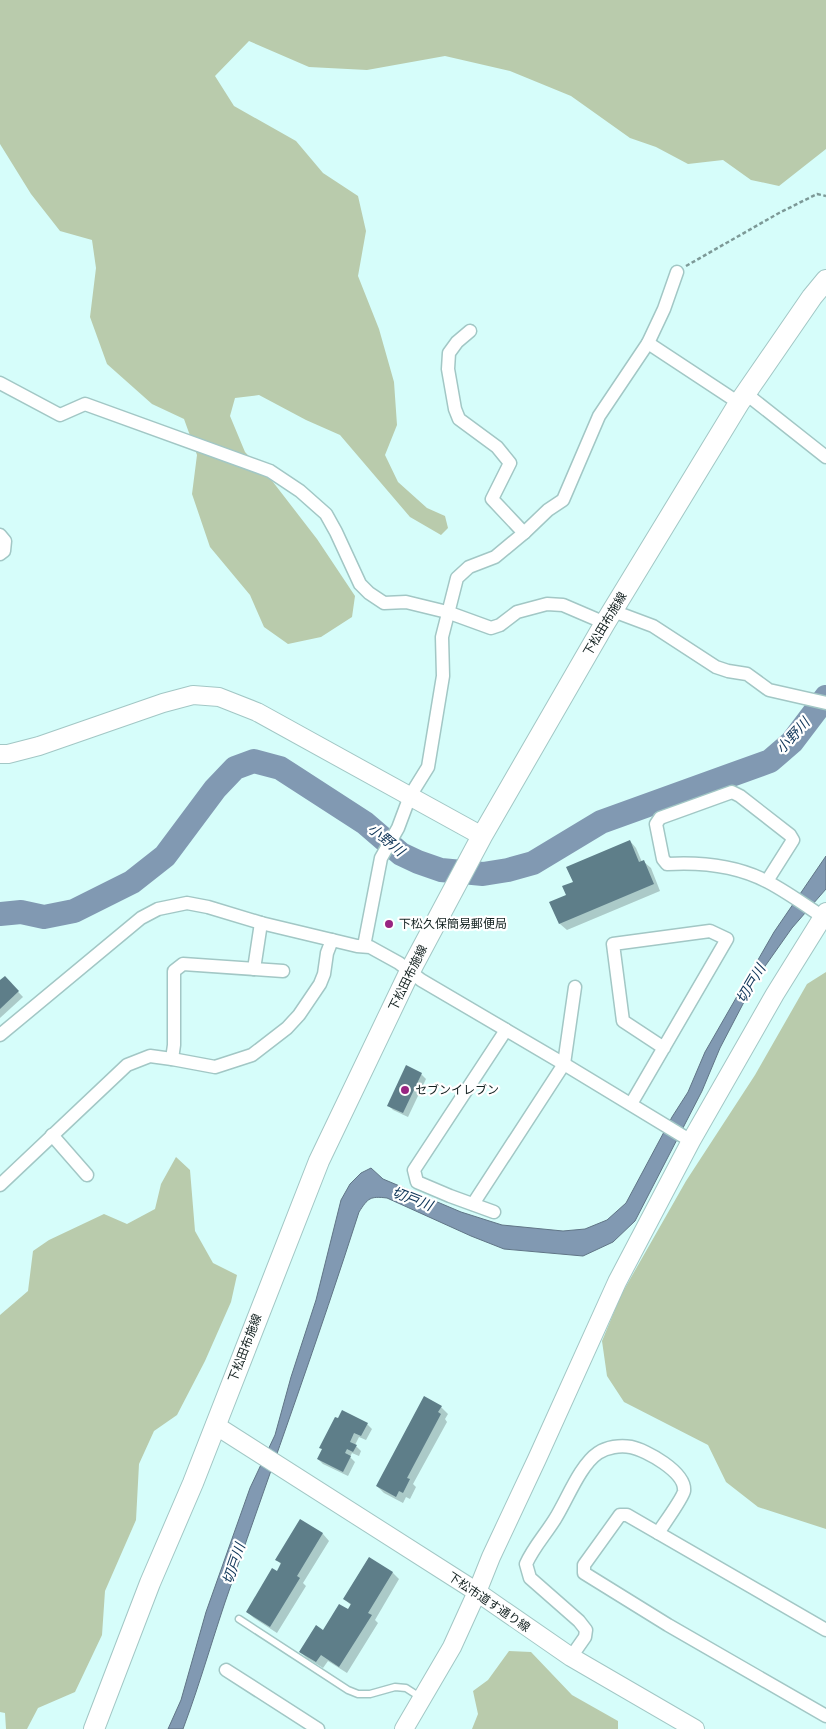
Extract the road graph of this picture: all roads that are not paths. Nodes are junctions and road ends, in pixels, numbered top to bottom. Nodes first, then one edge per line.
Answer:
1 (678, 272) road end
2 (826, 280) edge
3 (470, 331) dead end
4 (648, 344) junction
5 (0, 383) edge
6 (742, 398) junction
7 (826, 457) edge
8 (524, 533) junction
9 (0, 535) edge
10 (0, 554) edge
11 (447, 612) junction
12 (609, 617) junction
13 (826, 704) edge
14 (0, 754) edge
15 (410, 796) junction
16 (482, 836) junction
17 (767, 881) junction
18 (820, 913) edge
19 (262, 923) junction
20 (332, 940) junction
21 (364, 946) junction
22 (254, 969) junction
23 (283, 971) dead end
24 (410, 972) junction
25 (576, 988) dead end
26 (506, 1030) junction
27 (0, 1035) edge
28 (664, 1048) junction
29 (172, 1058) junction
30 (564, 1064) junction
31 (631, 1104) junction
32 (52, 1135) junction
33 (687, 1139) junction
34 (87, 1175) dead end
35 (0, 1185) edge
36 (473, 1204) junction
37 (494, 1212) dead end
38 (215, 1425) junction
39 (658, 1533) junction
40 (477, 1592) junction
41 (239, 1619) dead end
42 (826, 1630) edge
43 (571, 1657) junction
44 (226, 1670) dead end
45 (423, 1699) junction
46 (826, 1716) edge
47 (94, 1729) edge
48 (318, 1729) edge
49 (404, 1729) edge
50 (695, 1729) edge

1 - 4 street
2 - 6 main road, 下松田布施線
3 - 8 street
4 - 6 street
4 - 8 street
5 - 11 street
6 - 7 street
6 - 12 main road, 下松田布施線
8 - 11 street
9 - 10 street
11 - 12 street
11 - 15 street
12 - 13 street
12 - 16 main road, 下松田布施線
14 - 15 street
15 - 16 street
15 - 21 street
16 - 24 main road, 下松田布施線
17 - 17 street
17 - 18 street
18 - 33 street
19 - 20 street
19 - 22 street
19 - 27 street
20 - 21 street
20 - 29 street
21 - 24 street
22 - 23 street
22 - 29 street
24 - 26 street
24 - 38 main road, 下松田布施線
25 - 30 street
26 - 30 street
26 - 36 street
28 - 28 street
28 - 31 street
29 - 32 street
30 - 31 street
30 - 36 street
31 - 33 street
32 - 34 street
32 - 35 street
33 - 40 street
36 - 37 street
38 - 40 street, 下松市道す通り線
38 - 47 main road, 下松田布施線
39 - 42 street
39 - 43 street
39 - 46 street
40 - 43 street, 下松市道す通り線
40 - 45 street
41 - 45 lane
43 - 50 street, 下松市道す通り線
44 - 48 street
45 - 49 street

